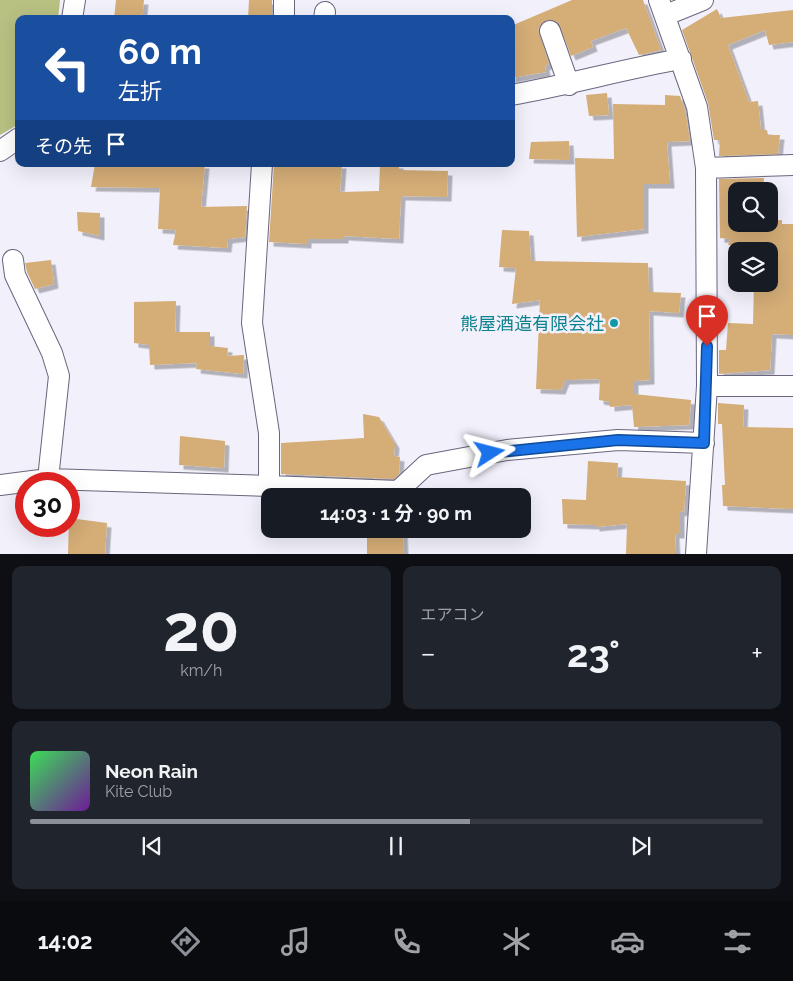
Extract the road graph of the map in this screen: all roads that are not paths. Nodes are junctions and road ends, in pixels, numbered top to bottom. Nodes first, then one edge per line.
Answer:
1 (75, 0) edge
2 (284, 0) edge
3 (704, 0) edge
4 (662, 8) edge
5 (73, 15) edge
6 (284, 15) edge
7 (550, 31) dead end
8 (681, 60) junction
9 (569, 85) junction
10 (515, 94) edge
11 (15, 141) edge
12 (0, 151) edge
13 (793, 165) edge
14 (262, 167) edge
15 (706, 168) junction
16 (13, 260) dead end
17 (707, 386) junction
18 (793, 386) edge
19 (704, 443) junction
20 (49, 472) edge
21 (80, 480) edge
22 (15, 483) edge
23 (0, 485) edge
24 (269, 486) junction
25 (696, 554) edge

1 - 5 street
2 - 6 street
3 - 4 street
4 - 8 street
7 - 9 street
8 - 9 street
8 - 15 street
9 - 10 street
11 - 12 street
13 - 15 street
14 - 24 street
15 - 17 street
16 - 20 street
17 - 18 street
17 - 19 street
19 - 24 street
19 - 25 street
21 - 24 street
22 - 23 street

